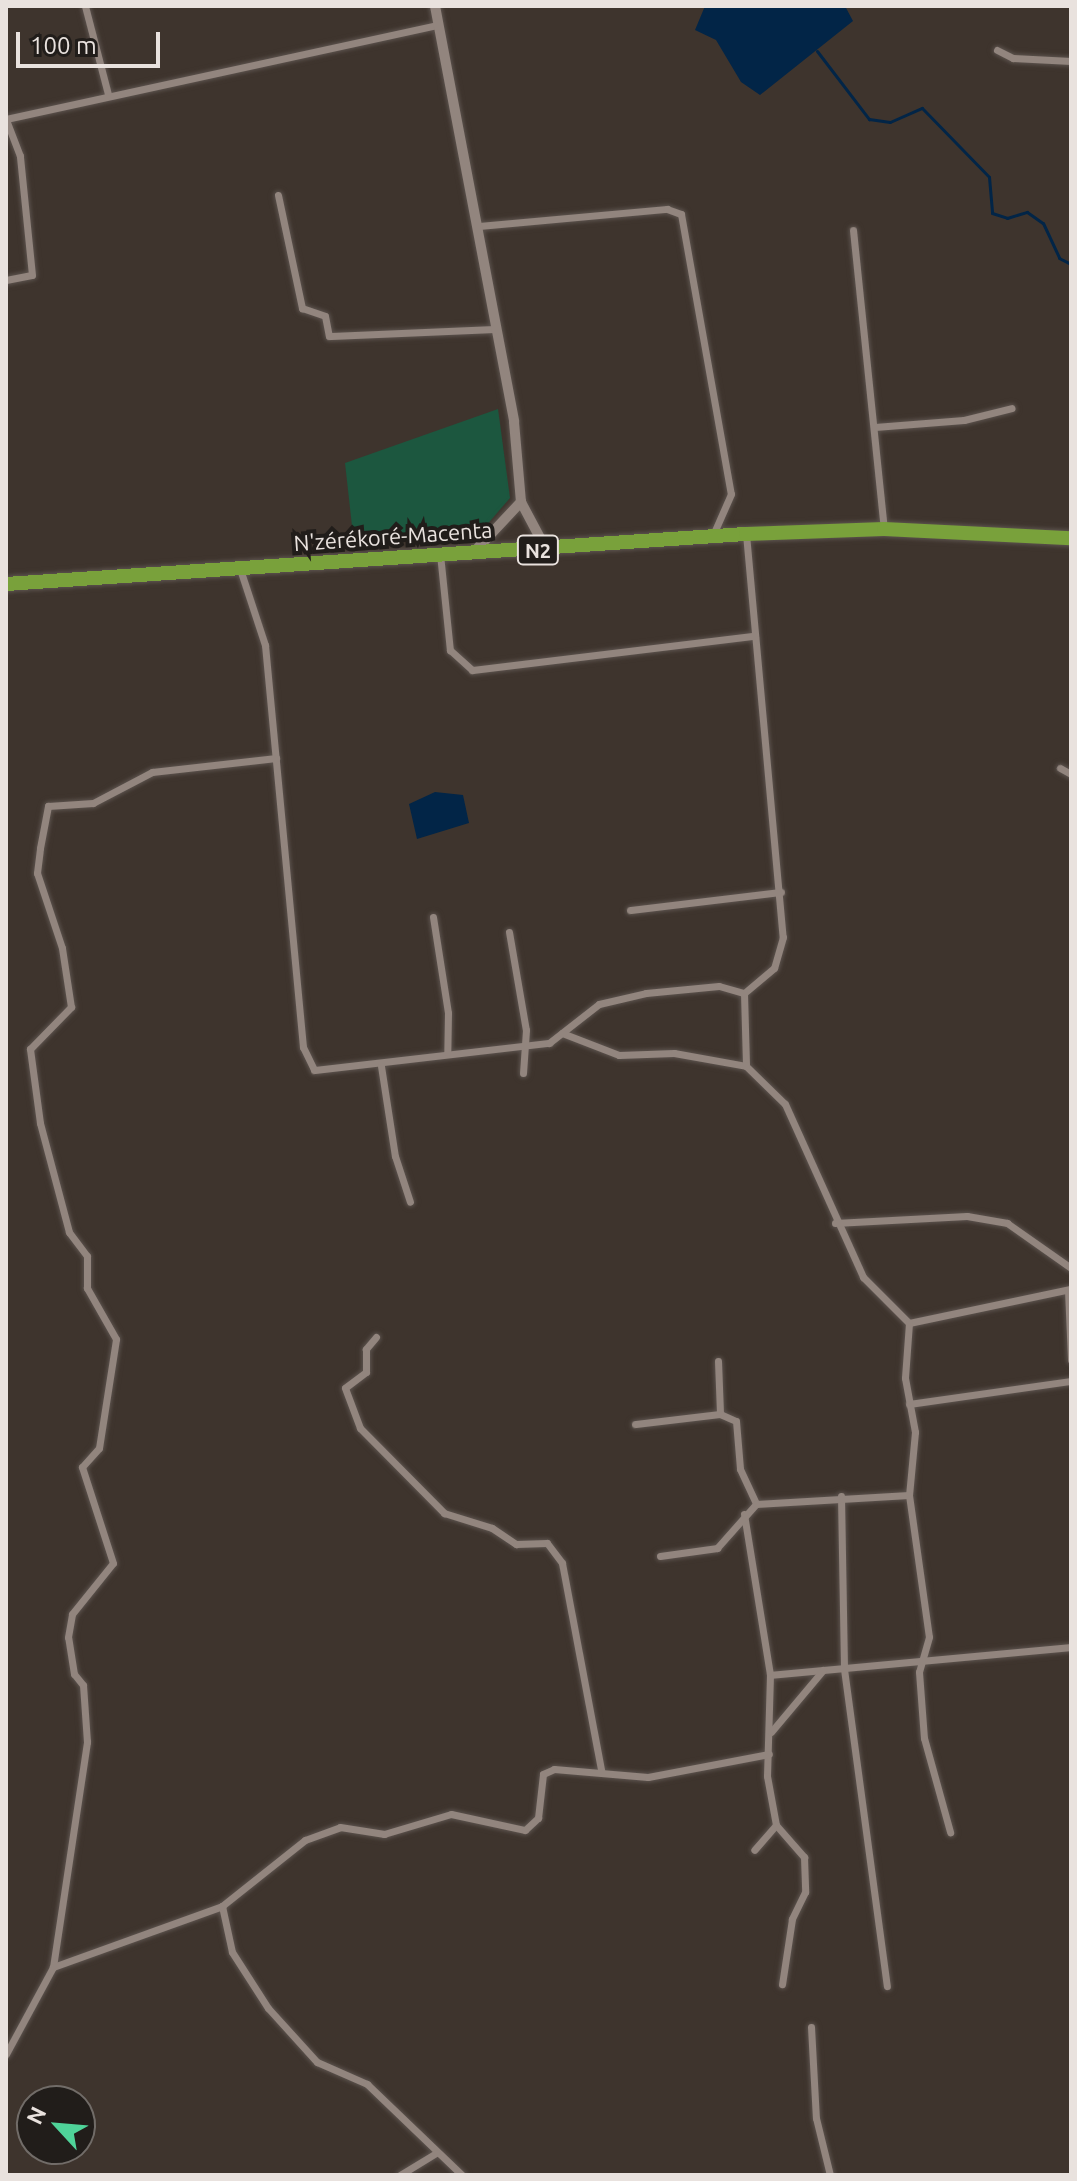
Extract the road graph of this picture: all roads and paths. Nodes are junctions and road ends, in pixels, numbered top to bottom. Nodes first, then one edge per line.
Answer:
1 (85, 6) edge
2 (435, 6) edge
3 (438, 25) junction
4 (997, 50) dead end
5 (1071, 61) edge
6 (108, 94) junction
7 (278, 195) dead end
8 (479, 226) junction
9 (853, 230) dead end
10 (6, 280) edge
11 (497, 329) junction
12 (1012, 408) dead end
13 (875, 427) junction
14 (521, 502) junction
15 (884, 529) junction
16 (746, 534) junction
17 (1071, 538) edge
18 (711, 539) junction
19 (546, 549) junction
20 (473, 552) junction
21 (440, 554) junction
22 (240, 568) junction
23 (6, 584) edge
24 (755, 636) junction
25 (276, 758) junction
26 (1060, 768) dead end
27 (1071, 774) edge
28 (781, 892) junction
29 (630, 910) dead end
30 (433, 917) dead end
31 (509, 932) dead end
32 (744, 993) junction
33 (562, 1033) junction
34 (521, 1046) junction
35 (447, 1052) junction
36 (381, 1066) junction
37 (746, 1066) junction
38 (523, 1073) dead end
39 (410, 1202) dead end
40 (835, 1223) junction
41 (1071, 1267) edge
42 (1070, 1289) edge
43 (909, 1323) junction
44 (376, 1337) dead end
45 (1071, 1360) edge
46 (718, 1361) dead end
47 (1071, 1381) edge
48 (909, 1404) junction
49 (720, 1414) junction
50 (635, 1424) dead end
51 (909, 1495) junction
52 (841, 1496) junction
53 (756, 1504) junction
54 (744, 1514) junction
55 (660, 1556) dead end
56 (1071, 1647) edge
57 (922, 1661) junction
58 (844, 1669) junction
59 (823, 1670) junction
60 (770, 1675) junction
61 (771, 1732) junction
62 (769, 1754) junction
63 (601, 1770) junction
64 (776, 1825) junction
65 (950, 1832) dead end
66 (754, 1850) dead end
67 (222, 1906) junction
68 (53, 1967) junction
69 (782, 1984) dead end
70 (887, 1986) dead end
71 (811, 2027) dead end
72 (6, 2054) edge
73 (436, 2153) junction
74 (400, 2175) edge
75 (462, 2175) edge
76 (830, 2175) edge

1 - 6 street
2 - 3 street
3 - 6 street
3 - 8 street
4 - 5 street
6 - 10 street
7 - 11 street
8 - 11 street
8 - 18 street
9 - 13 street
11 - 14 street
12 - 13 street
13 - 15 street
14 - 19 street
14 - 20 street
15 - 16 highway, N'zérékoré-Macenta / N2
15 - 17 highway, N'zérékoré-Macenta / N2
16 - 18 highway, N'zérékoré-Macenta / N2
16 - 24 street
18 - 19 highway, N'zérékoré-Macenta / N2
19 - 20 highway, N'zérékoré-Macenta / N2
20 - 21 highway, N'zérékoré-Macenta / N2
21 - 22 highway, N'zérékoré-Macenta / N2
21 - 24 street
22 - 23 highway, N'zérékoré-Macenta / N2
22 - 25 street
24 - 28 street
25 - 36 street
25 - 68 street
26 - 27 street
28 - 29 street
28 - 32 street
30 - 35 street
31 - 34 street
32 - 33 street
32 - 37 street
33 - 34 street
33 - 37 street
34 - 35 street
34 - 38 street
35 - 36 street
36 - 39 street
37 - 40 street
40 - 41 street
40 - 43 street
42 - 43 street
42 - 45 street
43 - 48 street
44 - 63 street
46 - 49 street
47 - 48 street
48 - 51 street
49 - 50 street
49 - 53 street
51 - 52 street
51 - 57 street
52 - 53 street
52 - 58 street
53 - 54 street
54 - 55 street
54 - 60 street
56 - 57 street
57 - 58 street
57 - 65 street
58 - 59 street
58 - 70 street
59 - 60 street
59 - 61 street
60 - 61 street
61 - 62 street
62 - 63 street
62 - 64 street
63 - 67 street
64 - 66 street
64 - 69 street
67 - 68 street
67 - 73 street
68 - 72 street
71 - 76 street
73 - 74 street
73 - 75 street

